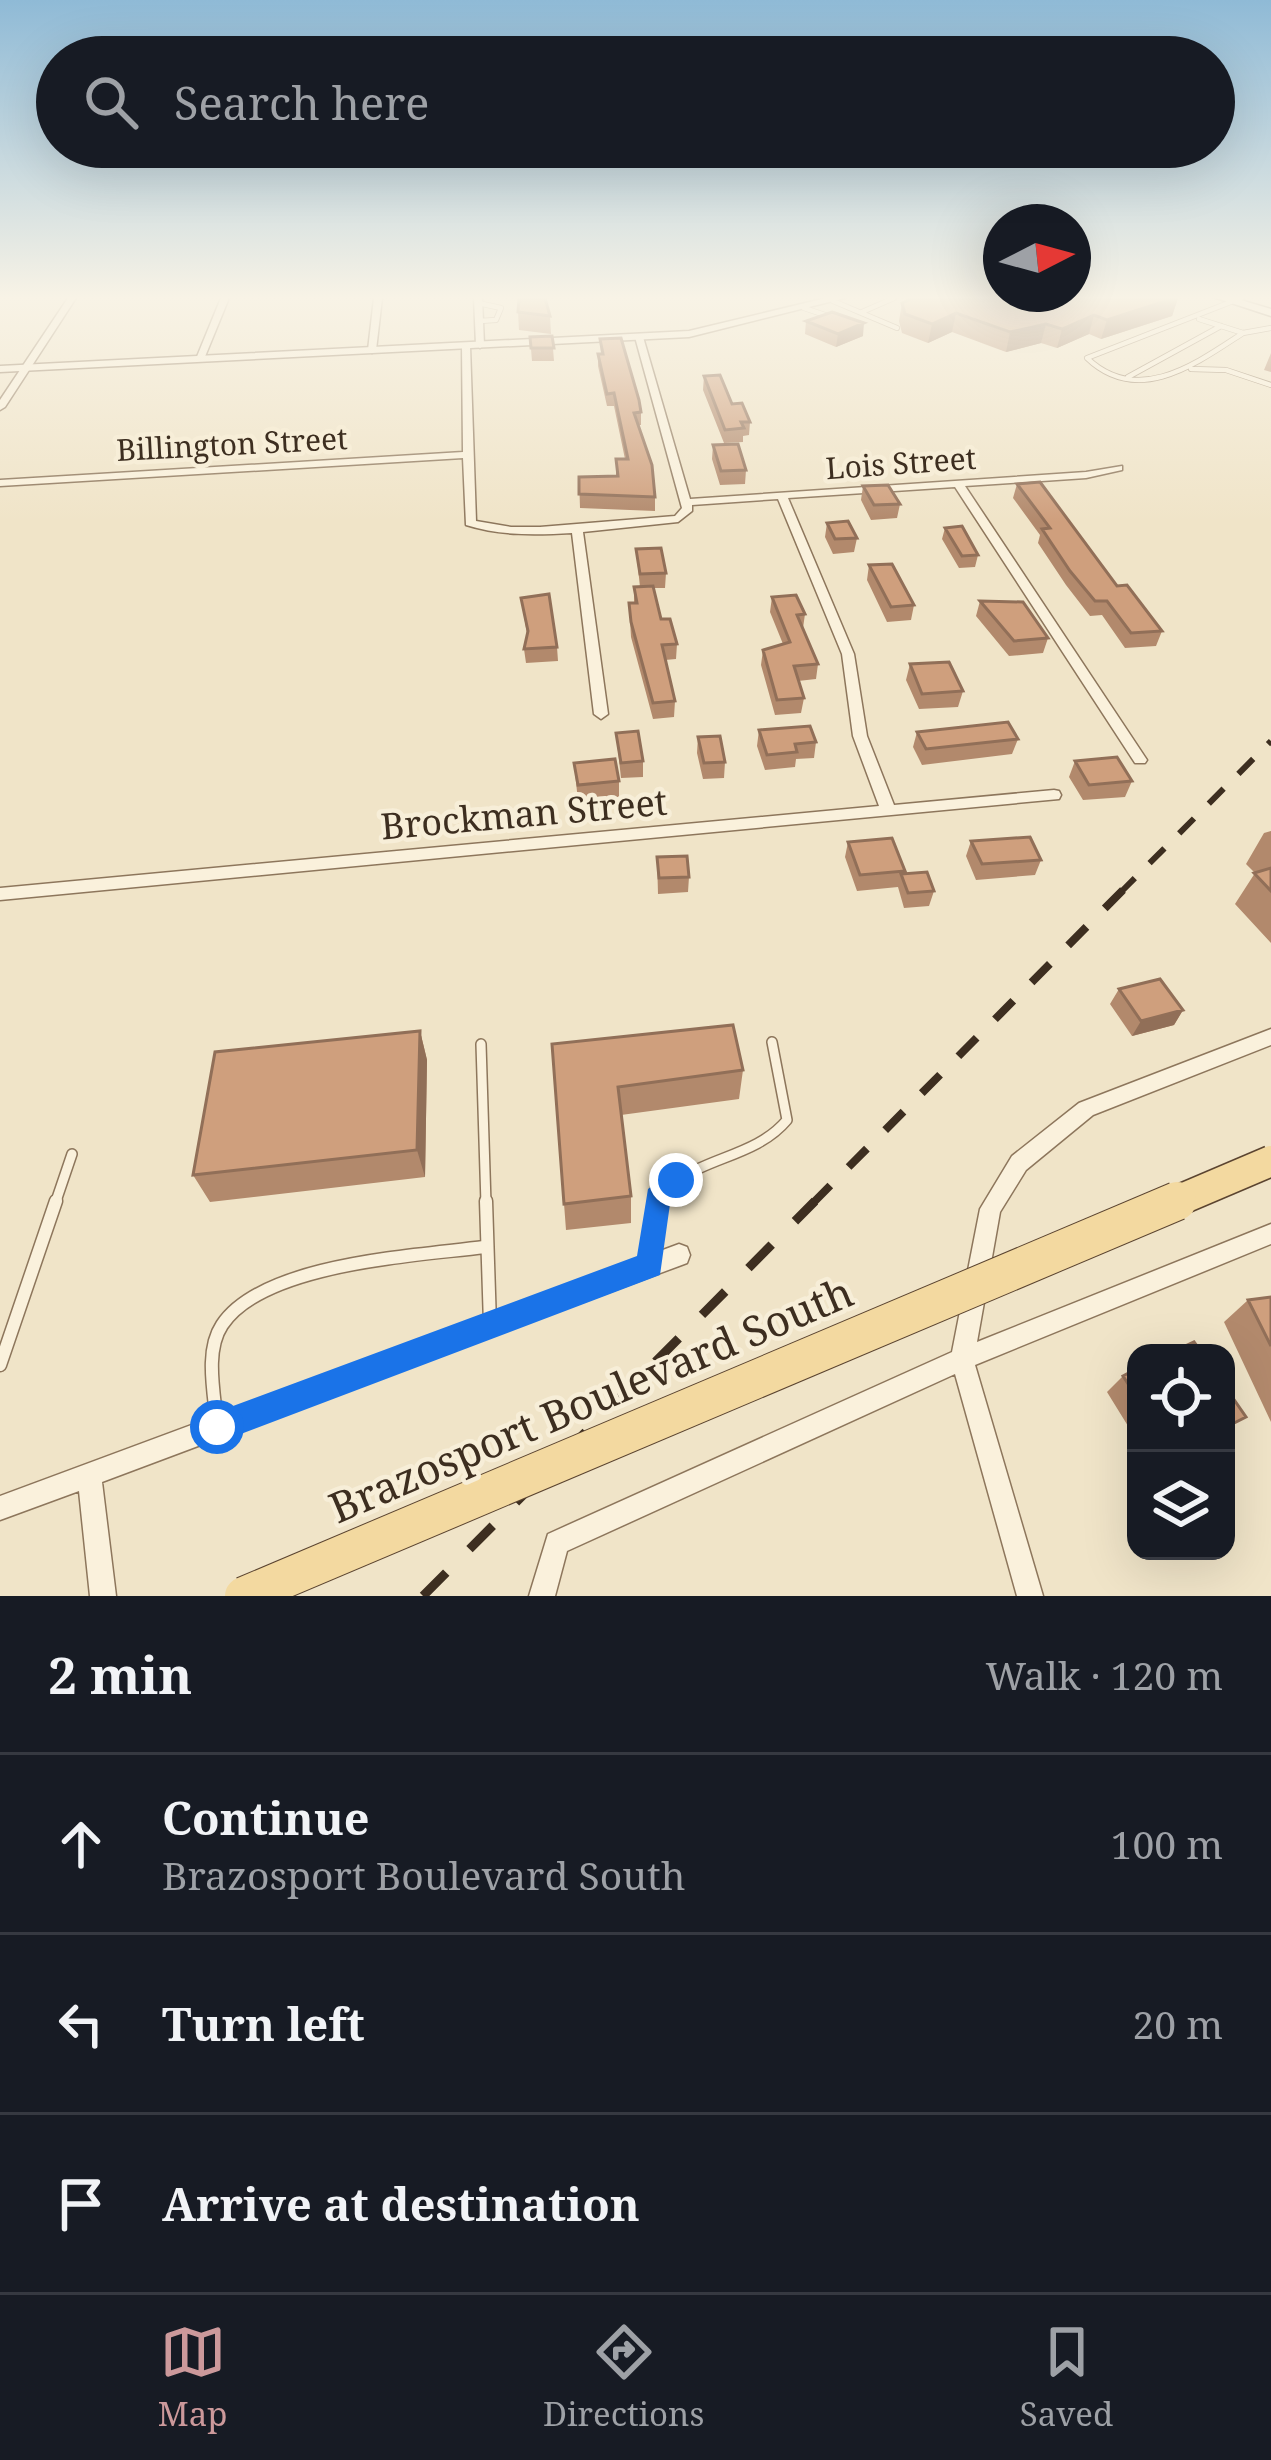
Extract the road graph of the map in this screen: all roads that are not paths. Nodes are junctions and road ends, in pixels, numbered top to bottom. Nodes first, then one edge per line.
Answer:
1 (24, 372) edge
2 (472, 372) edge
3 (649, 372) edge
4 (1112, 372) edge
5 (1136, 372) edge
6 (1178, 372) edge
7 (1233, 372) edge
8 (1126, 378) junction
9 (1271, 385) edge
10 (0, 407) edge
11 (467, 455) junction
12 (1118, 468) dead end
13 (0, 483) edge
14 (958, 484) junction
15 (782, 496) junction
16 (687, 502) junction
17 (577, 527) junction
18 (601, 714) dead end
19 (1140, 760) dead end
20 (1054, 796) dead end
21 (887, 810) junction
22 (0, 894) edge
23 (1271, 1037) edge
24 (772, 1042) dead end
25 (481, 1044) dead end
26 (72, 1154) dead end
27 (1271, 1161) edge
28 (1271, 1234) edge
29 (484, 1247) junction
30 (679, 1255) dead end
31 (650, 1265) junction
32 (490, 1325) junction
33 (962, 1359) junction
34 (0, 1365) edge
35 (217, 1427) junction
36 (88, 1475) junction
37 (0, 1508) edge
38 (104, 1596) edge
39 (244, 1596) edge
40 (542, 1596) edge
41 (1030, 1596) edge

1 - 10 street
2 - 11 street
3 - 16 street
4 - 8 lane
5 - 8 lane
6 - 8 lane
7 - 9 lane
11 - 13 street, Billington Street
11 - 17 street
12 - 14 street, Lois Street
14 - 15 street, Lois Street
14 - 19 street
15 - 16 street, Lois Street
15 - 21 street
16 - 17 street
17 - 18 street
20 - 21 street, Brockman Street
21 - 22 street, Brockman Street
23 - 33 street
24 - 31 lane
25 - 29 lane
26 - 34 lane
27 - 39 main road, Brazosport Boulevard South, bridge
28 - 33 street
29 - 32 lane
29 - 35 lane
30 - 31 street
31 - 32 street
32 - 35 street
33 - 40 street
33 - 41 street
35 - 36 street
36 - 37 street
36 - 38 street

